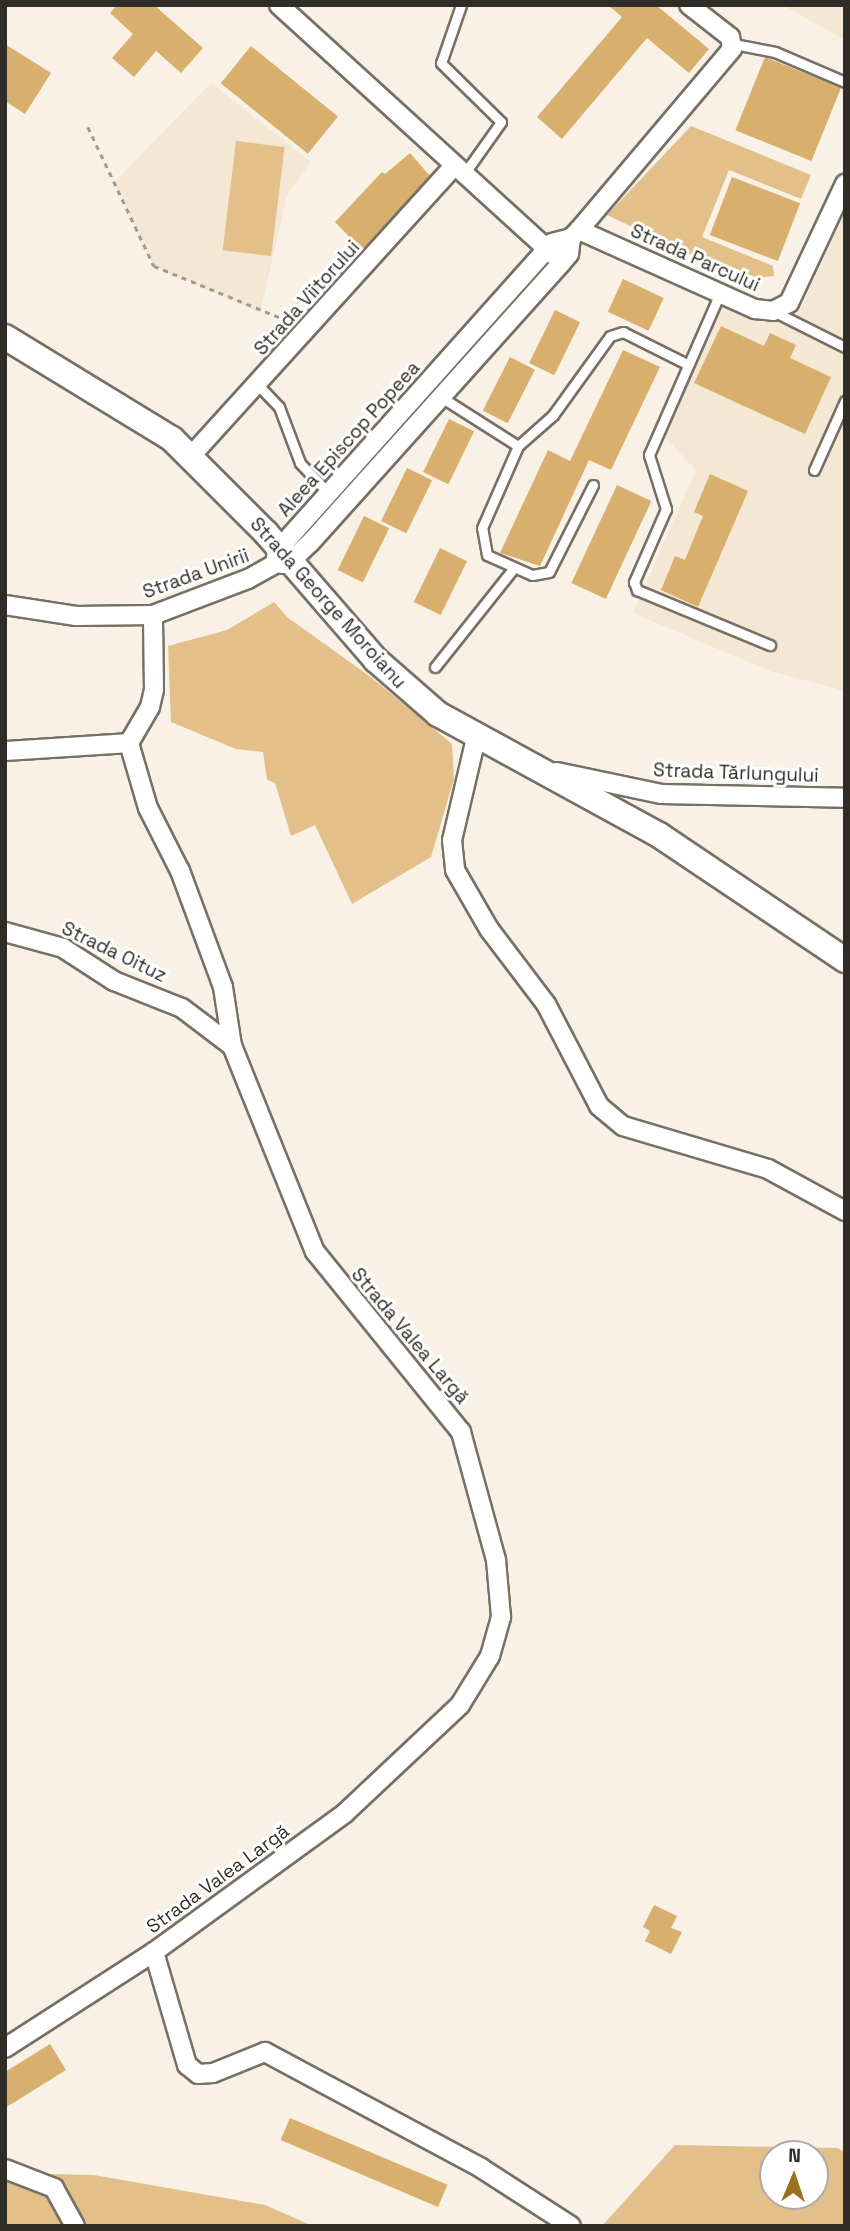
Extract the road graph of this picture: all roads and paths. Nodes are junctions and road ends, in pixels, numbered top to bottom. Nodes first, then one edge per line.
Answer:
1 (279, 5) edge
2 (461, 5) edge
3 (689, 5) edge
4 (734, 44) junction
5 (845, 82) edge
6 (88, 127) dead end
7 (458, 171) junction
8 (845, 184) edge
9 (575, 234) junction
10 (547, 249) junction
11 (562, 262) junction
12 (720, 293) junction
13 (773, 311) junction
14 (309, 326) junction
15 (5, 337) edge
16 (845, 347) edge
17 (687, 364) junction
18 (257, 384) junction
19 (441, 397) junction
20 (845, 401) edge
21 (518, 446) junction
22 (191, 456) junction
23 (814, 470) dead end
24 (593, 485) dead end
25 (329, 494) junction
26 (282, 558) junction
27 (513, 569) junction
28 (5, 605) edge
29 (153, 615) junction
30 (770, 645) dead end
31 (435, 667) dead end
32 (476, 738) junction
33 (129, 743) junction
34 (7, 755) edge
35 (545, 773) junction
36 (845, 798) edge
37 (5, 932) edge
38 (845, 960) edge
39 (232, 1046) junction
40 (845, 1211) edge
41 (154, 1952) junction
42 (5, 2048) edge
43 (5, 2169) edge
44 (75, 2226) edge
45 (570, 2226) edge

1 - 7 street
2 - 7 lane
3 - 4 street
4 - 5 lane
4 - 9 street, Aleea Episcop Popeea
6 - 14 path
7 - 10 street
7 - 14 street, Strada Viitorului
8 - 13 street, Strada Parcului
9 - 10 street, Aleea Episcop Popeea
9 - 11 street, Aleea Episcop Popeea
9 - 12 street, Strada Parcului
10 - 11 street
10 - 25 street, Aleea Episcop Popeea
11 - 19 street, Aleea Episcop Popeea
12 - 13 street, Strada Parcului
12 - 17 lane
13 - 16 lane
14 - 18 street, Strada Viitorului
15 - 22 main road, Strada George Moroianu
17 - 21 lane
17 - 30 lane
18 - 22 street, Strada Viitorului
18 - 25 lane
19 - 21 lane
19 - 26 street, Aleea Episcop Popeea
20 - 23 lane
21 - 27 lane
22 - 26 main road, Strada George Moroianu
24 - 27 lane
25 - 26 street, Aleea Episcop Popeea
26 - 29 street, Strada Unirii
26 - 32 main road, Strada George Moroianu
27 - 31 lane
28 - 29 street, Strada Unirii
29 - 33 street
32 - 35 main road, Strada George Moroianu
32 - 40 street
33 - 34 street
33 - 39 street, Strada Valea Largă
35 - 36 street, Strada Tărlungului
35 - 38 main road, Strada George Moroianu
37 - 39 street, Strada Oituz
39 - 41 street, Strada Valea Largă
41 - 42 street, Strada Valea Largă
41 - 45 street
43 - 44 street

